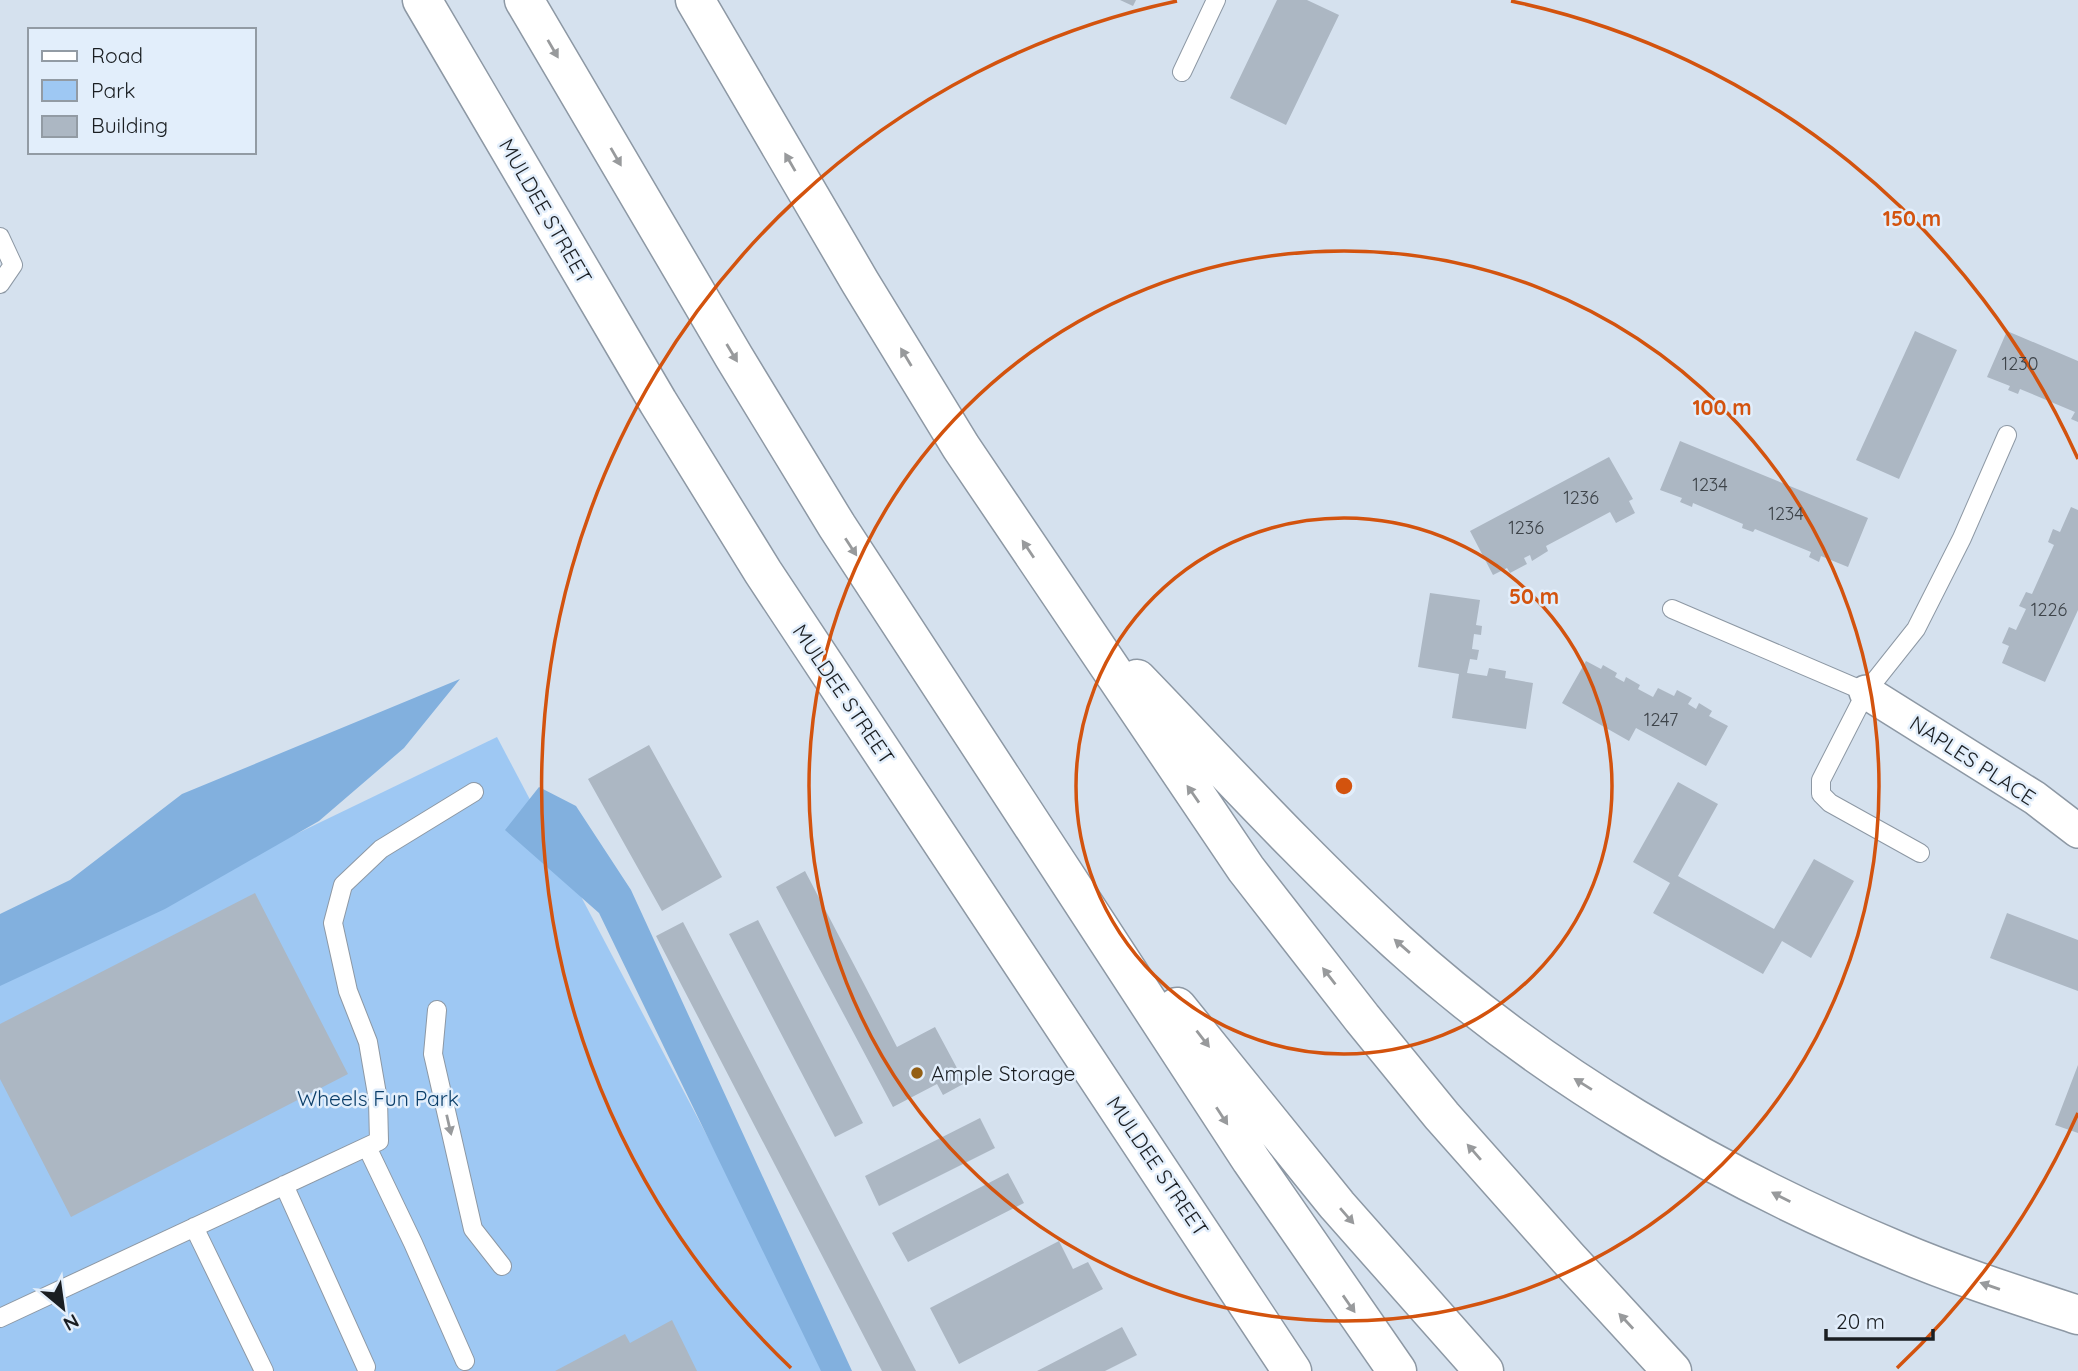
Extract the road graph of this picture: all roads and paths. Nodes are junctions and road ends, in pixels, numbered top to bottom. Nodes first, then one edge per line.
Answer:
1 (422, 0) edge
2 (524, 0) edge
3 (695, 0) edge
4 (1216, 0) edge
5 (1182, 72) dead end
6 (0, 237) edge
7 (0, 284) edge
8 (2007, 435) dead end
9 (1066, 606) junction
10 (1672, 610) dead end
11 (944, 689) junction
12 (1866, 692) junction
13 (474, 792) dead end
14 (2078, 831) edge
15 (1920, 853) dead end
16 (437, 1010) dead end
17 (367, 1147) junction
18 (284, 1185) junction
19 (194, 1227) junction
20 (502, 1266) dead end
21 (2078, 1315) edge
22 (0, 1318) edge
23 (465, 1361) dead end
24 (366, 1367) dead end
25 (264, 1371) edge
26 (1292, 1371) edge
27 (1397, 1371) edge
28 (1484, 1371) edge
29 (1672, 1371) edge

1 - 26 main road, MULDEE STREET
2 -> 11 main road
9 -> 3 main road
4 - 5 lane
6 - 7 lane
8 - 12 lane
21 -> 9 main road
29 -> 9 main road
10 - 12 lane
11 -> 27 main road
11 -> 28 main road
12 - 14 street, NAPLES PLACE
12 - 15 lane
13 - 17 lane
16 -> 20 lane
17 - 18 lane
17 - 23 lane
18 - 19 lane
18 - 24 lane
19 - 22 lane
19 - 25 lane

